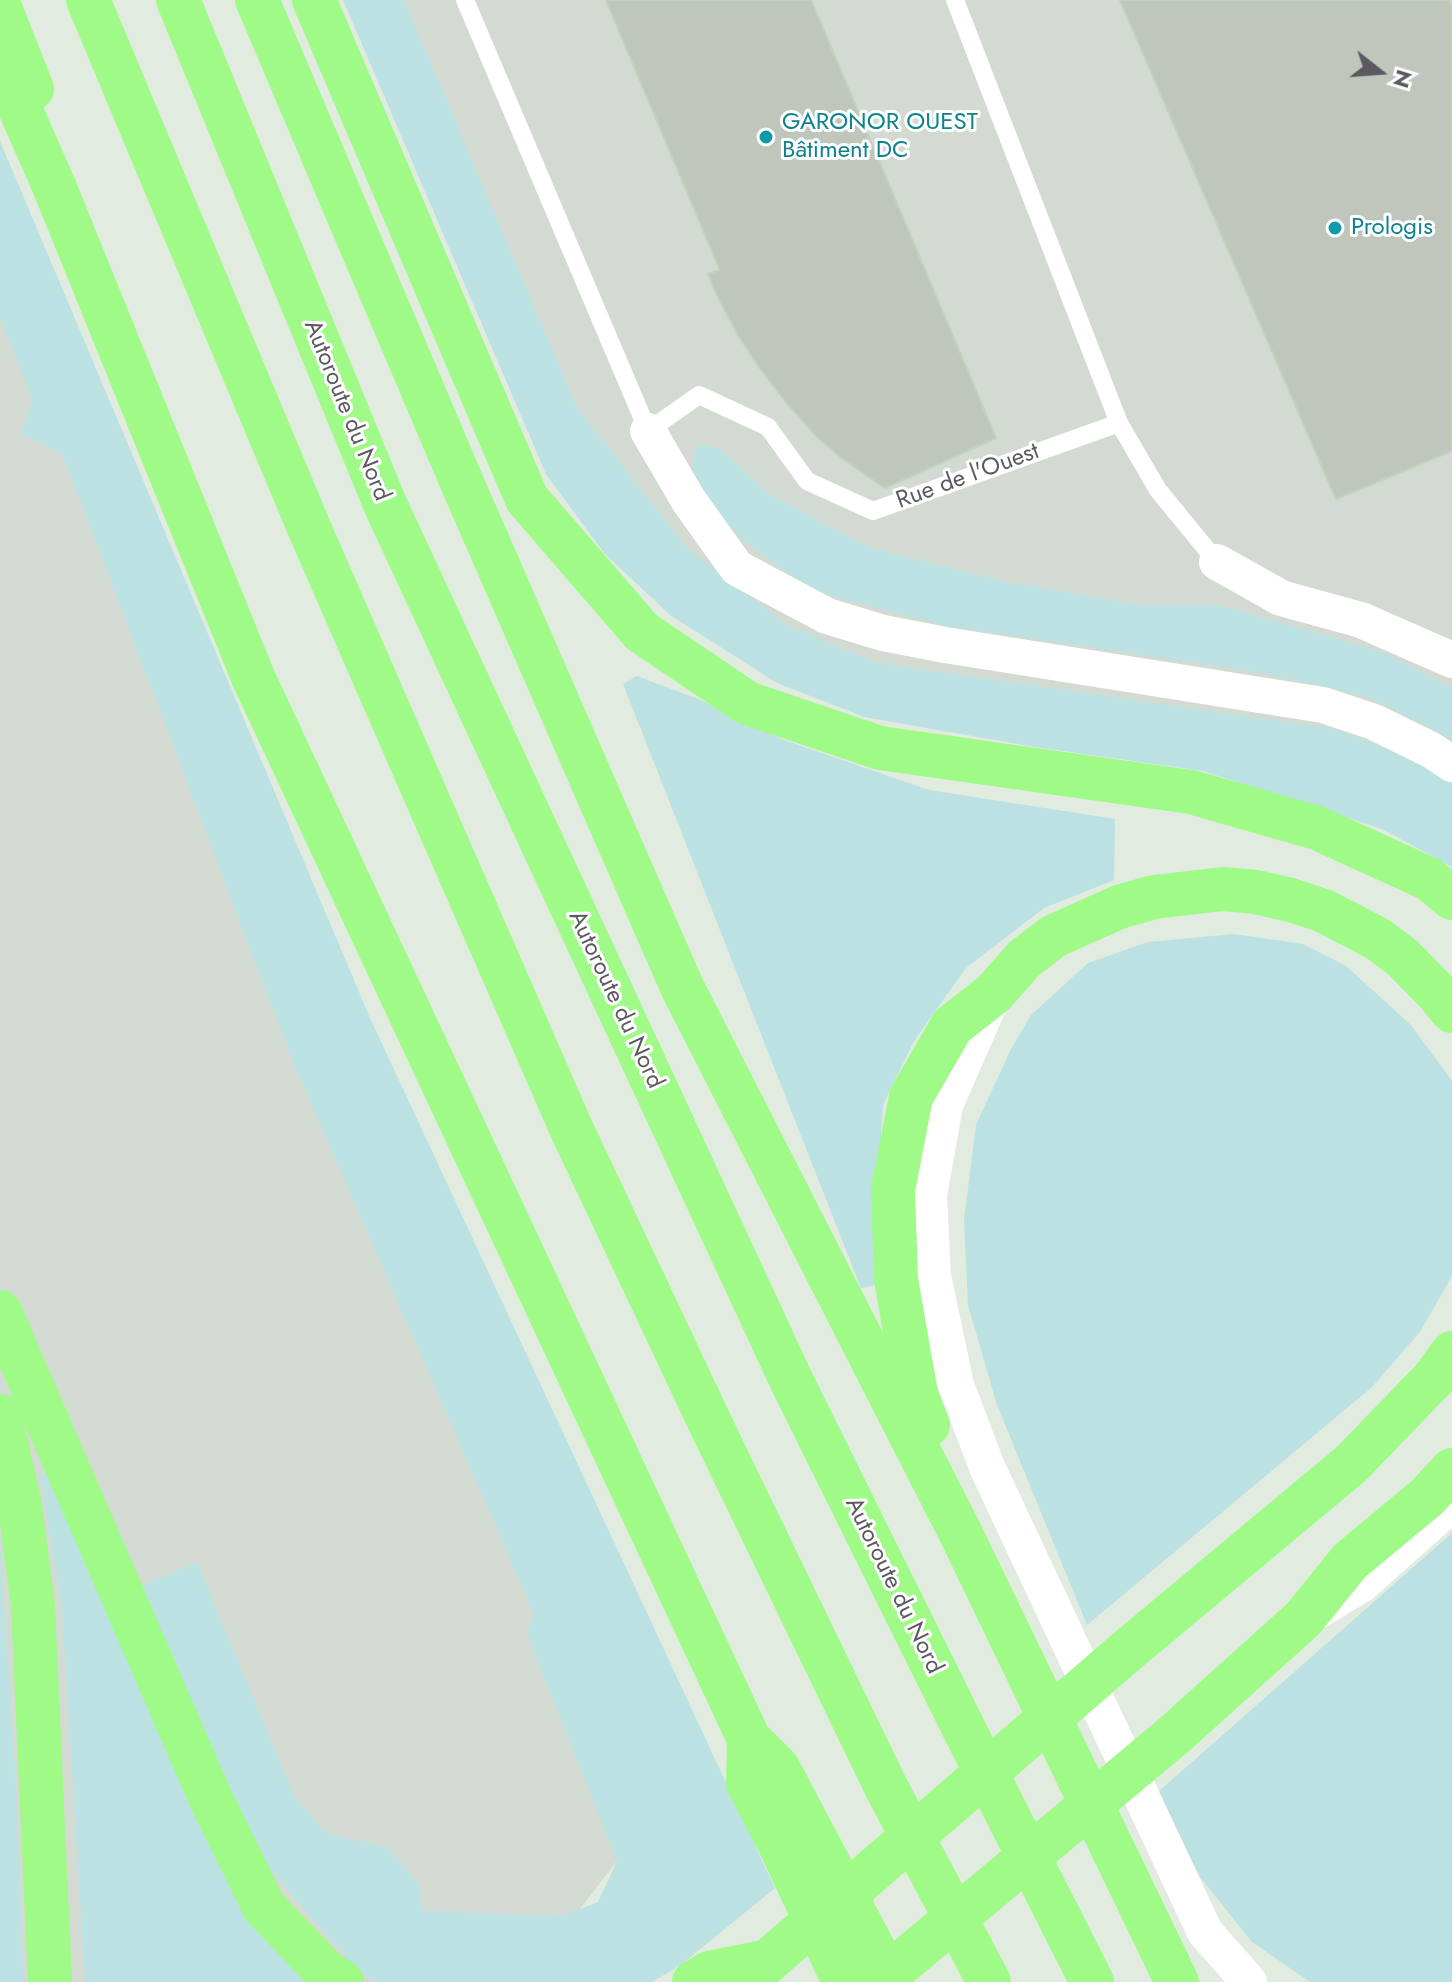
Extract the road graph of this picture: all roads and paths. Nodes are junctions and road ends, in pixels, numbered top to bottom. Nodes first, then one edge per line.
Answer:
1 (88, 0) edge
2 (178, 0) edge
3 (257, 0) edge
4 (314, 0) edge
5 (465, 0) edge
6 (955, 0) edge
7 (0, 8) edge
8 (0, 63) edge
9 (105, 315) junction
10 (1119, 423) junction
11 (648, 431) junction
12 (1217, 562) joint
13 (1452, 660) edge
14 (1452, 764) edge
15 (1452, 898) edge
16 (994, 993) junction
17 (1452, 1011) edge
18 (0, 1312) edge
19 (1452, 1353) edge
20 (0, 1416) edge
21 (1452, 1470) edge
22 (1452, 1504) edge
23 (961, 1534) junction
24 (1303, 1619) junction
25 (749, 1739) junction
26 (756, 1971) edge
27 (50, 1982) edge
28 (342, 1982) edge
29 (694, 1982) edge
30 (844, 1982) edge
31 (879, 1982) edge
32 (891, 1982) edge
33 (989, 1982) edge
34 (1092, 1982) edge
35 (1177, 1982) edge
36 (1249, 1982) edge

1 - 33 highway
2 - 34 highway, Autoroute du Nord
3 - 23 highway
4 - 15 highway
5 - 11 lane
6 - 10 lane
7 - 9 highway
8 - 9 highway
9 - 25 highway
10 - 11 lane, Rue de l'Ouest
10 - 12 lane
11 - 14 street
12 - 13 street
16 - 17 highway
16 - 23 highway
16 - 36 street
18 - 28 highway
19 - 26 highway
20 - 27 highway
21 - 24 highway
22 - 24 street
23 - 35 highway
24 - 31 highway
25 - 30 highway
25 - 32 highway
26 - 29 highway

